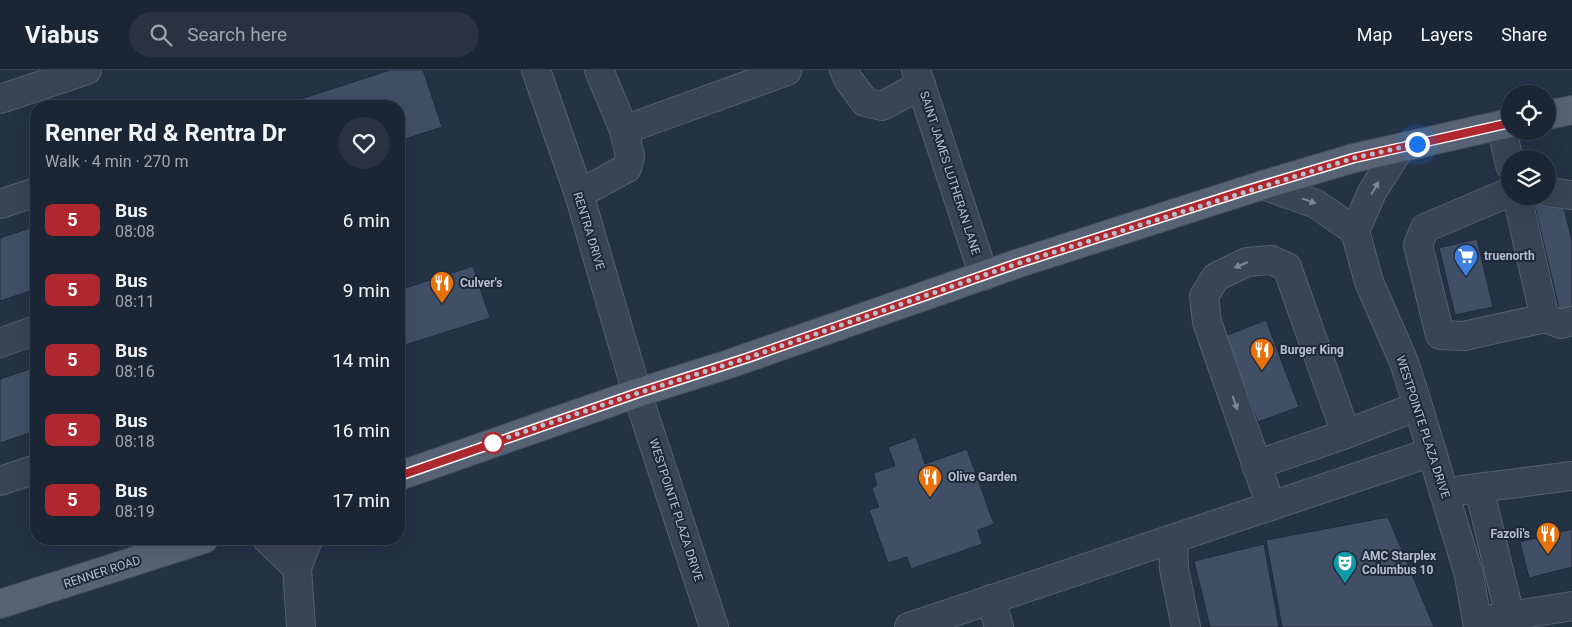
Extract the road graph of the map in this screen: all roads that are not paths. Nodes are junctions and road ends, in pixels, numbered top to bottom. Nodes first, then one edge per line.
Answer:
1 (87, 70) edge
2 (536, 70) edge
3 (599, 70) edge
4 (844, 70) edge
5 (787, 71) edge
6 (919, 78) edge
7 (0, 99) edge
8 (1572, 110) edge
9 (1556, 113) edge
10 (1501, 125) edge
11 (624, 130) junction
12 (1400, 148) junction
13 (1263, 185) junction
14 (1556, 193) edge
15 (30, 194) edge
16 (579, 194) junction
17 (1572, 195) edge
18 (1501, 196) edge
19 (0, 204) edge
20 (1519, 205) edge
21 (1355, 231) junction
22 (984, 276) junction
23 (1545, 318) junction
24 (1572, 321) edge
25 (30, 332) edge
26 (0, 343) edge
27 (638, 393) junction
28 (1418, 406) junction
29 (1346, 434) junction
30 (1432, 452) junction
31 (1256, 465) junction
32 (30, 471) edge
33 (405, 474) edge
34 (1572, 476) edge
35 (0, 481) edge
36 (1479, 488) junction
37 (1444, 493) junction
38 (1270, 506) junction
39 (1173, 538) junction
40 (185, 545) edge
41 (273, 545) edge
42 (306, 545) edge
43 (297, 568) junction
44 (991, 599) junction
45 (0, 604) edge
46 (1572, 606) edge
47 (1510, 616) junction
48 (1477, 624) edge
49 (301, 627) edge
50 (714, 627) edge
51 (909, 627) edge
52 (1000, 627) edge
53 (1186, 627) edge

1 - 7 street
2 - 16 street, RENTRA DRIVE
3 - 11 street
4 - 6 street
5 - 11 street
6 - 22 street, SAINT JAMES LUTHERAN LANE
8 - 9 main road
10 - 12 main road
11 - 16 street
12 - 13 main road
21 -> 12 street
13 -> 21 street
13 - 22 main road
14 - 17 street
15 - 19 street
16 - 27 street, RENTRA DRIVE
18 - 23 street
20 - 23 street
21 - 28 street, WESTPOINTE PLAZA DRIVE
22 - 27 main road
23 - 24 street
25 - 26 street
27 - 33 main road
27 - 50 street, WESTPOINTE PLAZA DRIVE
28 - 29 street
28 - 30 street, WESTPOINTE PLAZA DRIVE
29 - 31 street
29 -> 31 street
30 - 37 street, WESTPOINTE PLAZA DRIVE
30 - 38 street
31 - 38 street
32 - 35 street
34 - 36 street
36 - 37 street
36 - 47 street
37 - 48 street, WESTPOINTE PLAZA DRIVE
38 - 39 street
39 - 44 street
39 - 53 street
40 - 45 main road, RENNER ROAD
41 - 43 street
42 - 43 street
43 - 49 street
44 - 51 street
44 - 52 street
46 - 47 street
47 - 48 street

